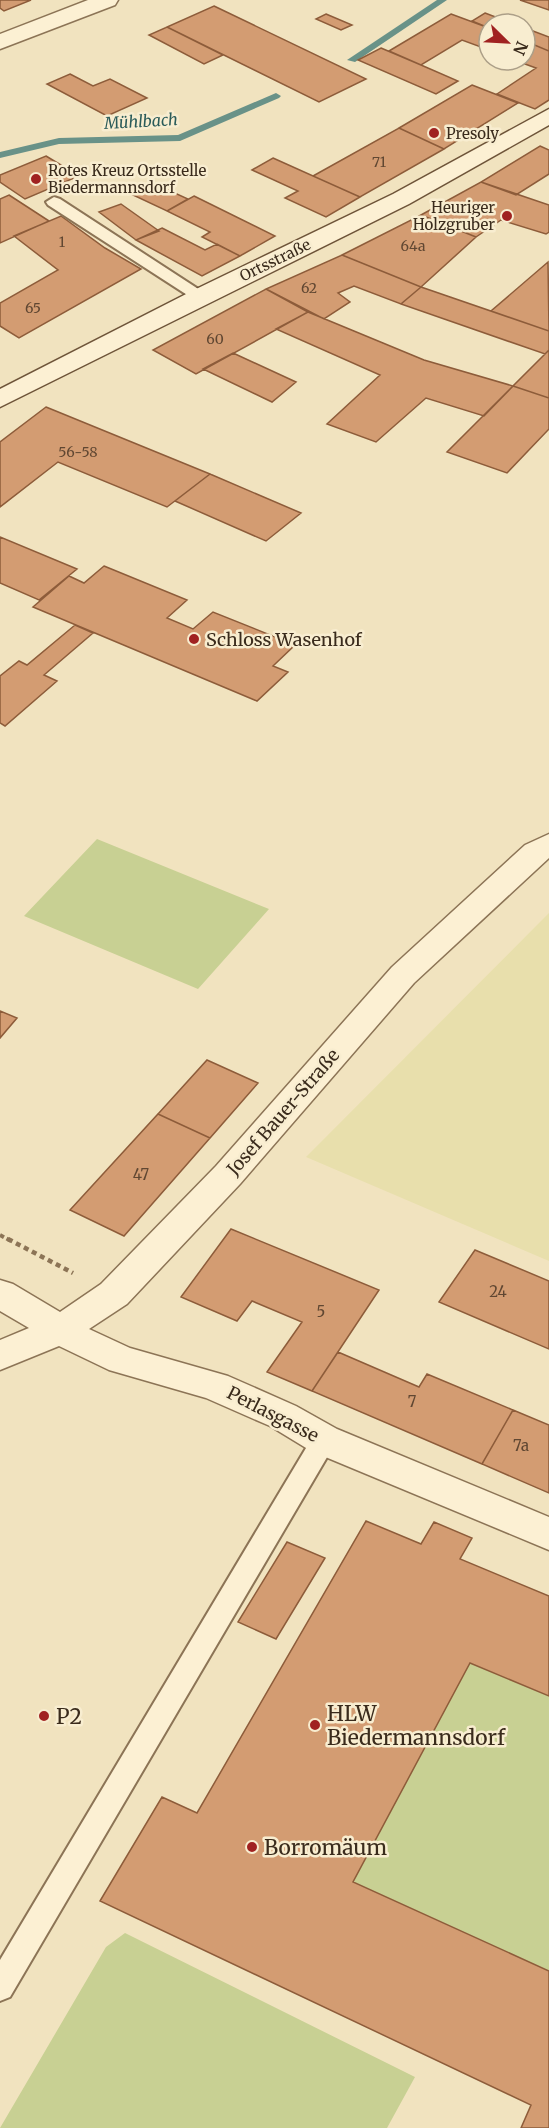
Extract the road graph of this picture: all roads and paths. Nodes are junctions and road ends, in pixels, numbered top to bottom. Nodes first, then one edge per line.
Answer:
1 (107, 0) edge
2 (0, 42) edge
3 (549, 116) edge
4 (54, 202) dead end
5 (201, 296) junction
6 (0, 399) edge
7 (549, 844) edge
8 (0, 1235) edge
9 (0, 1294) edge
10 (114, 1294) junction
11 (60, 1330) junction
12 (0, 1356) edge
13 (324, 1440) junction
14 (549, 1534) edge
15 (0, 1987) edge

1 - 2 street
3 - 5 street, Ortsstraße
4 - 5 lane
5 - 6 street, Ortsstraße
7 - 10 street, Josef Bauer-Straße
8 - 10 path
9 - 11 street, Perlasgasse
10 - 11 street, Josef Bauer-Straße
11 - 12 street, Josef Bauer-Straße
11 - 13 street, Perlasgasse
13 - 14 street, Perlasgasse
13 - 15 lane

